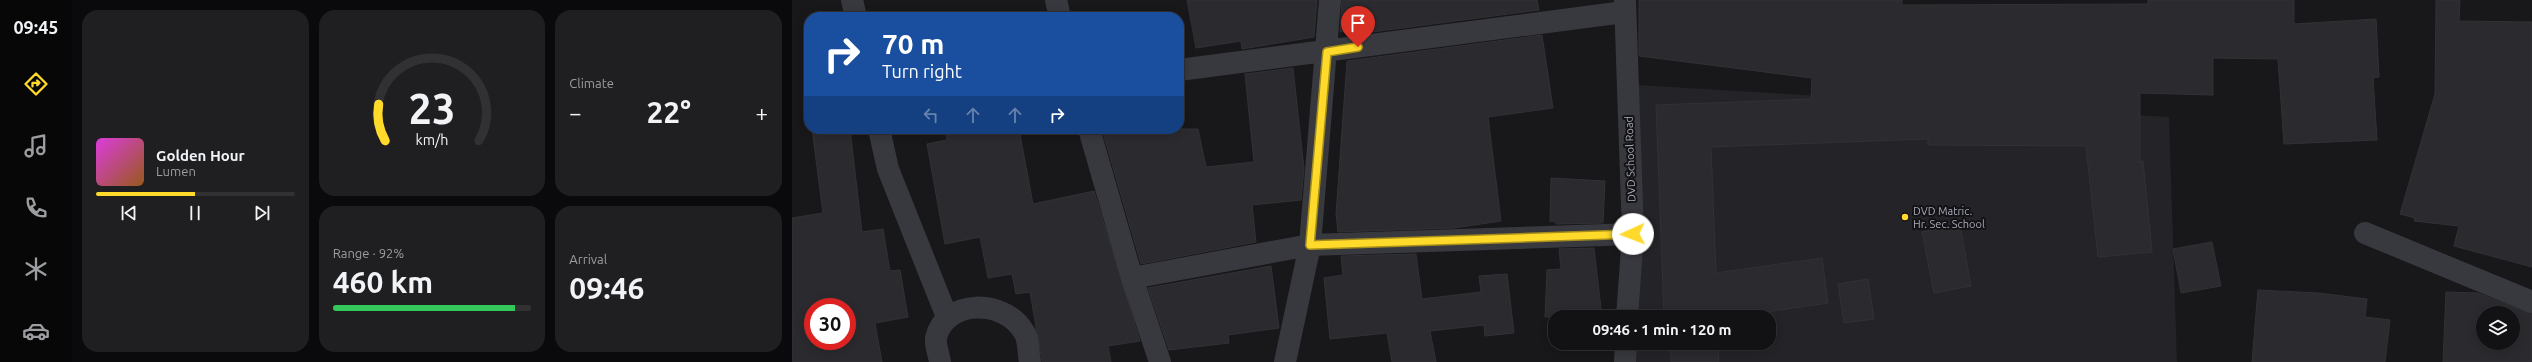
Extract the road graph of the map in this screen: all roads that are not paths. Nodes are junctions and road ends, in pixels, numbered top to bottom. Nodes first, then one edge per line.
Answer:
1 (852, 0) edge
2 (1056, 0) edge
3 (1330, 0) edge
4 (1625, 6) edge
5 (855, 12) edge
6 (1059, 12) edge
7 (1327, 52) junction
8 (1184, 69) edge
9 (880, 134) edge
10 (1089, 134) edge
11 (2365, 233) dead end
12 (1633, 234) junction
13 (1310, 245) junction
14 (1132, 278) junction
15 (2532, 302) edge
16 (1628, 310) edge
17 (947, 317) junction
18 (1626, 350) edge
19 (940, 362) edge
20 (1030, 362) edge
21 (1160, 362) edge
22 (1285, 362) edge
23 (1625, 362) edge

1 - 5 street
2 - 6 street
3 - 7 street
4 - 7 street
4 - 12 street, DVD School Road
7 - 8 street
7 - 13 street
9 - 17 street
10 - 14 street
11 - 15 street
12 - 13 street
12 - 16 street, DVD School Road
13 - 14 street
13 - 22 street
14 - 21 street
17 - 19 street
17 - 20 street
18 - 23 street

